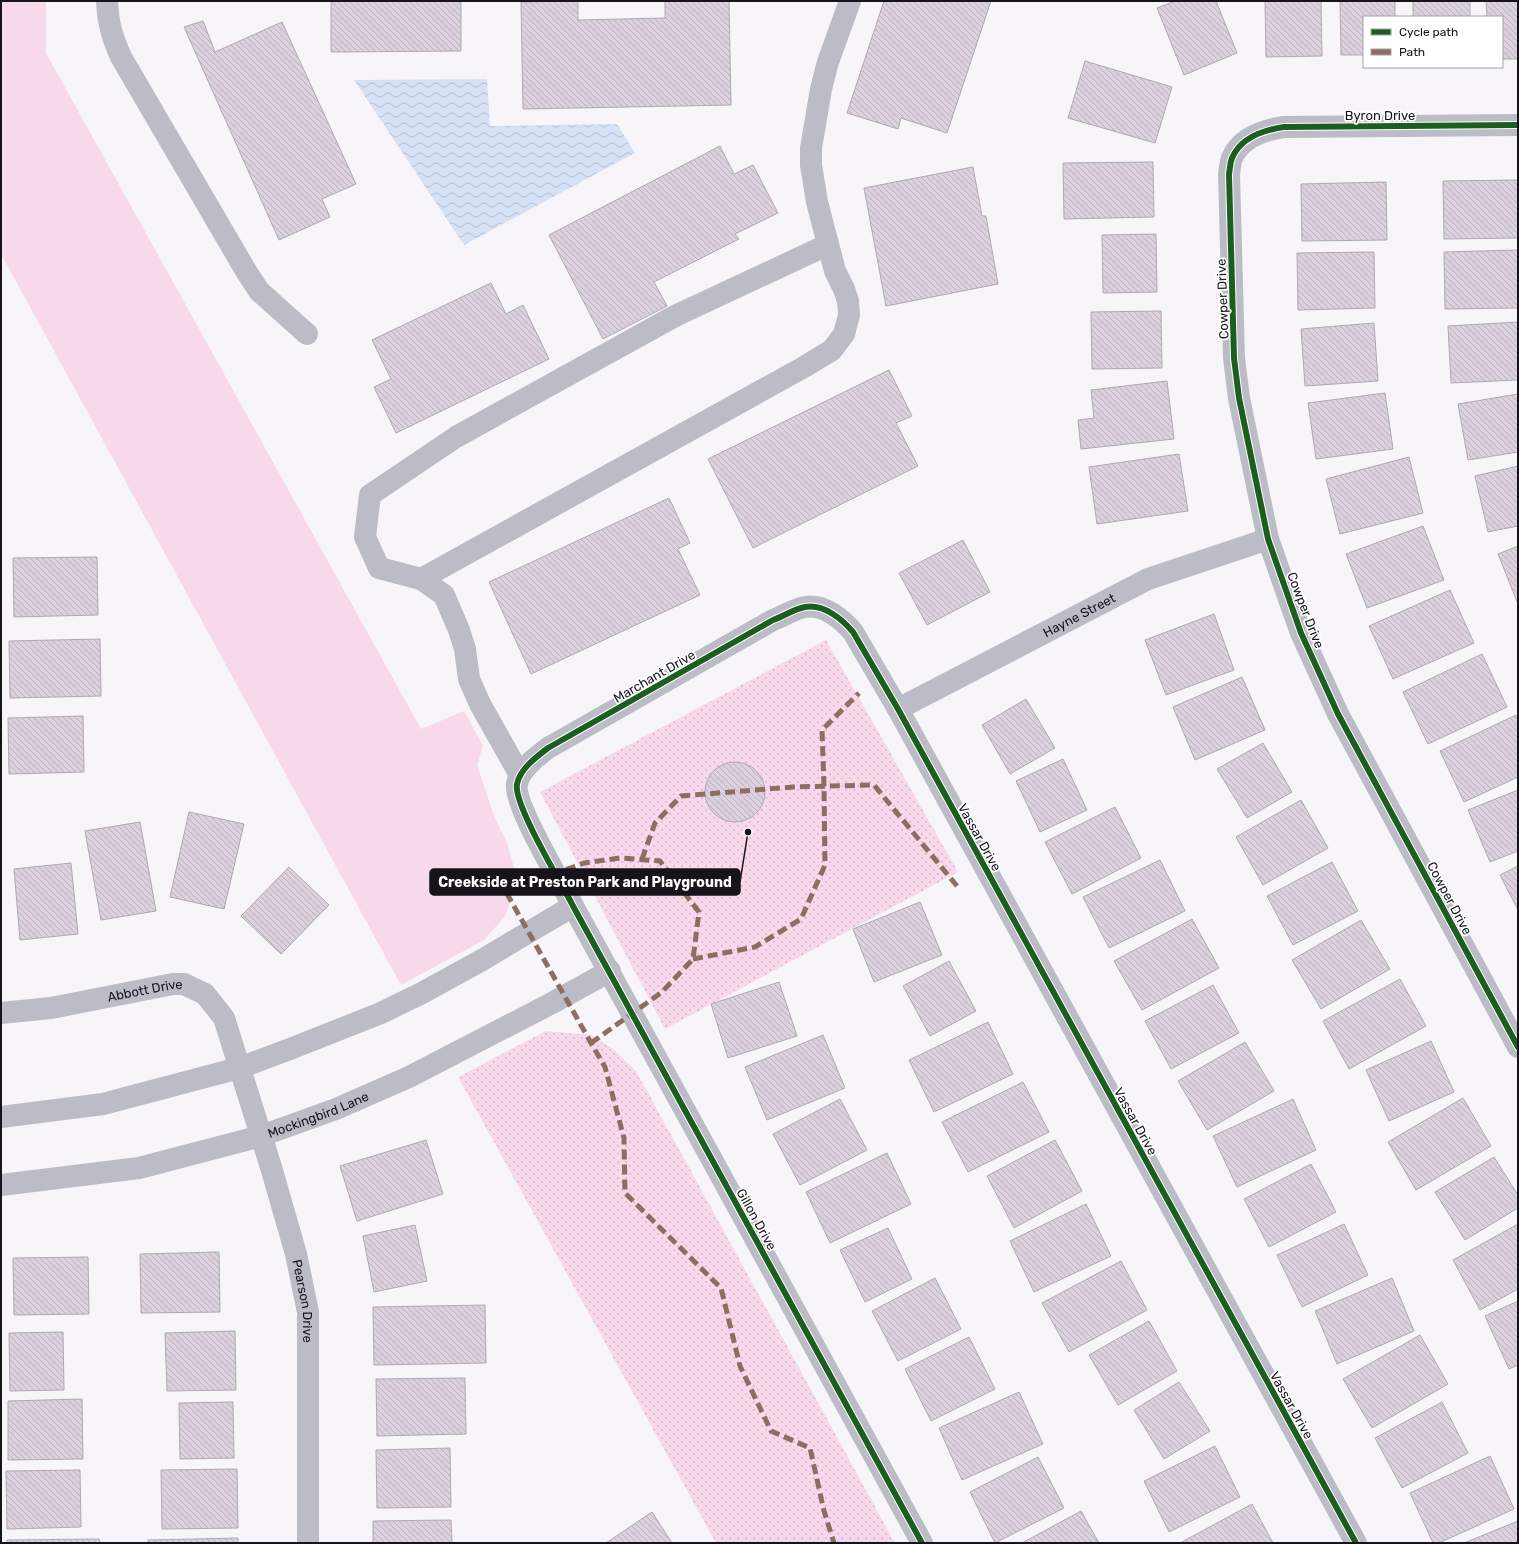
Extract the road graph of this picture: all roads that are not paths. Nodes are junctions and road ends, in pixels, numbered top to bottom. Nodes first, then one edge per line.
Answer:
1 (107, 1) edge
2 (850, 1) edge
3 (1518, 125) edge
4 (1244, 140) joint
5 (827, 245) junction
6 (307, 334) dead end
7 (1268, 539) junction
8 (421, 579) junction
9 (898, 709) junction
10 (520, 775) junction
11 (573, 906) junction
12 (610, 972) junction
13 (1, 1013) edge
14 (1518, 1046) edge
15 (239, 1068) junction
16 (1, 1117) edge
17 (261, 1136) junction
18 (1, 1185) edge
19 (308, 1543) edge
20 (922, 1543) edge
21 (1356, 1543) edge

1 - 6 street
2 - 5 street
3 - 4 street, Byron Drive
4 - 7 street, Cowper Drive
5 - 8 street
5 - 8 street
7 - 9 street, Hayne Street
7 - 14 street, Cowper Drive
8 - 10 street
9 - 10 street, Marchant Drive
9 - 21 street, Vassar Drive
10 - 11 street
11 - 12 street, Gillon Drive
11 - 15 street
12 - 17 street, Mockingbird Lane
12 - 20 street, Gillon Drive
13 - 15 street, Abbott Drive
15 - 16 street
15 - 17 street, Pearson Drive
17 - 18 street, Mockingbird Lane
17 - 19 street, Pearson Drive

